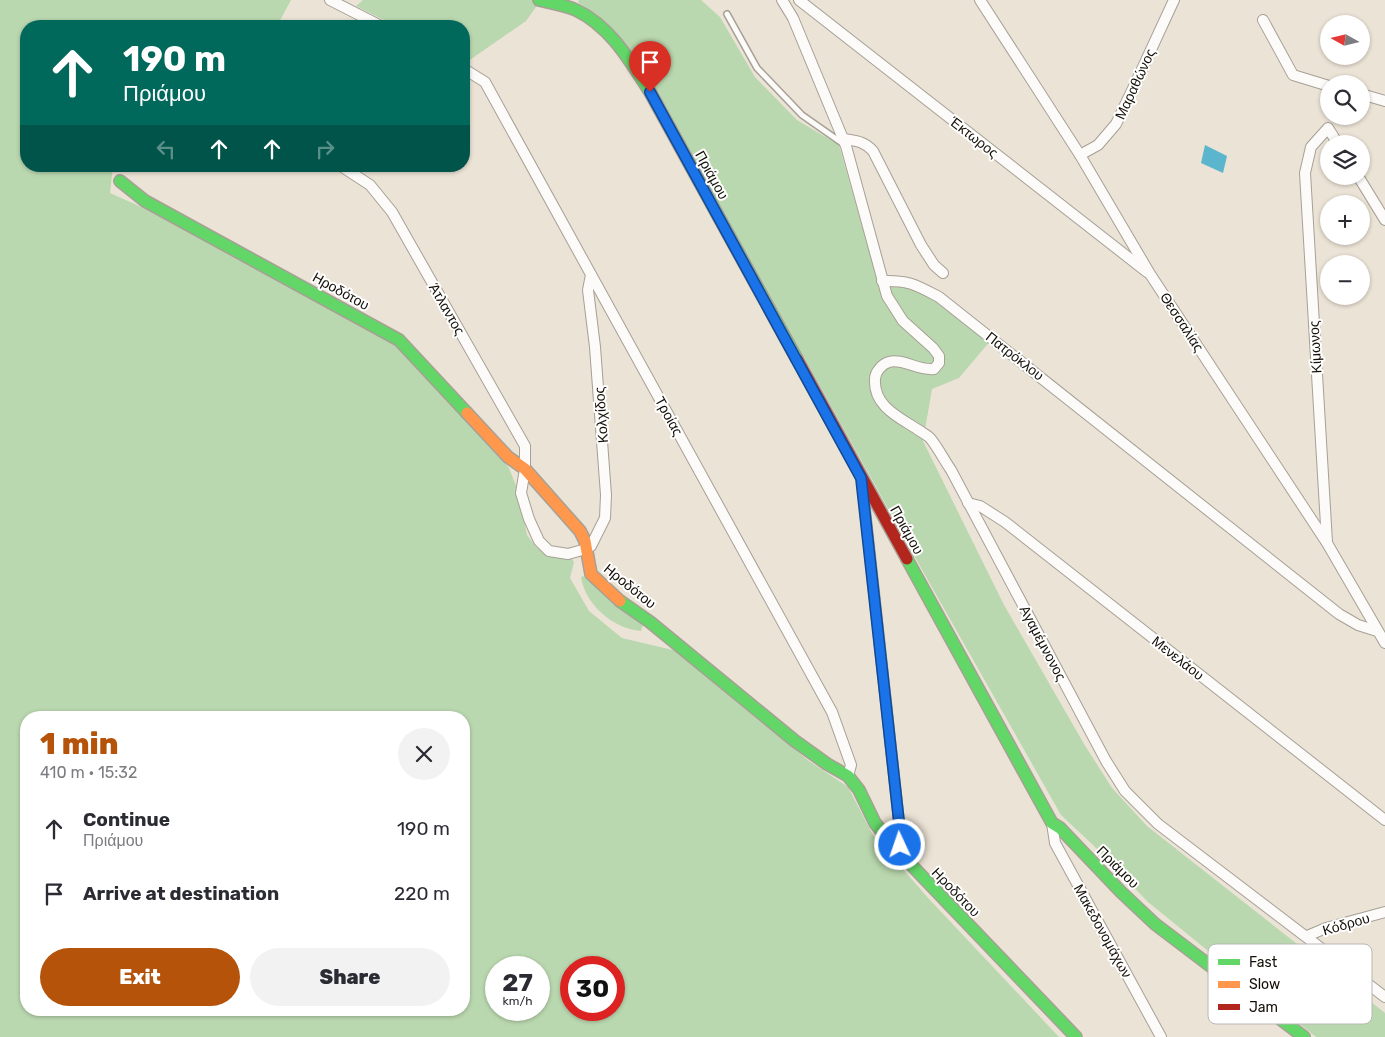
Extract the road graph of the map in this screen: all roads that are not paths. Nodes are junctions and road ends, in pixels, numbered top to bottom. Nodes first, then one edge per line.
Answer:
1 (330, 0) edge
2 (539, 0) edge
3 (782, 0) edge
4 (799, 0) edge
5 (980, 0) edge
6 (1174, 0) edge
7 (727, 14) dead end
8 (369, 20) edge
9 (1263, 20) dead end
10 (470, 73) edge
11 (1320, 83) edge
12 (1370, 96) edge
13 (1385, 100) edge
14 (1321, 135) edge
15 (1332, 135) edge
16 (1320, 136) edge
17 (845, 143) junction
18 (1080, 155) junction
19 (350, 172) edge
20 (120, 181) dead end
21 (1364, 185) edge
22 (1385, 220) edge
23 (943, 273) dead end
24 (1150, 274) junction
25 (591, 275) junction
26 (882, 281) junction
27 (526, 469) junction
28 (861, 478) junction
29 (968, 503) junction
30 (1327, 543) junction
31 (586, 549) junction
32 (1377, 631) junction
33 (1385, 643) edge
34 (848, 776) junction
35 (1385, 820) edge
36 (1052, 823) junction
37 (896, 849) junction
38 (1385, 912) edge
39 (1307, 936) junction
40 (1317, 944) edge
41 (1208, 964) edge
42 (1372, 987) edge
43 (1385, 997) edge
44 (1287, 1024) edge
45 (1076, 1037) edge
46 (1161, 1037) edge
47 (1304, 1037) edge

1 - 8 street
2 - 28 street, Πριάμου
3 - 17 street
4 - 24 street, Έκτωρος
5 - 18 street, Θεσσαλίας
6 - 18 street, Μαραθώνος
7 - 17 lane
9 - 11 street
10 - 25 street, Τροίας
12 - 13 street
14 - 15 street, Κίμωνος
16 - 30 street, Κίμωνος
17 - 23 street
17 - 26 street
18 - 24 street, Θεσσαλίας
19 - 27 street, Άτλαντος
20 - 27 street, Ηροδότου
21 - 22 street
24 - 30 street, Θεσσαλίας
25 - 31 street, Κολχίδος
25 - 34 street, Τροίας
26 - 29 street, Αγαμέμνονος
26 - 32 street, Πατρόκλου
27 - 31 street, Ηροδότου
27 - 31 street, Άτλαντος
28 - 36 street, Πριάμου
28 - 37 street
29 - 35 street, Μενελάου
29 - 39 street, Αγαμέμνονος
30 - 32 street, Θεσσαλίας
31 - 34 street, Ηροδότου
32 - 33 street, Θεσσαλίας
34 - 37 street, Ηροδότου
36 - 41 street, Πριάμου
36 - 46 street, Μακεδονομάχων
37 - 45 street, Ηροδότου
38 - 39 street, Κόδρου
39 - 40 street, Αγαμέμνονος
42 - 43 street, Αγαμέμνονος
44 - 47 street, Πριάμου

